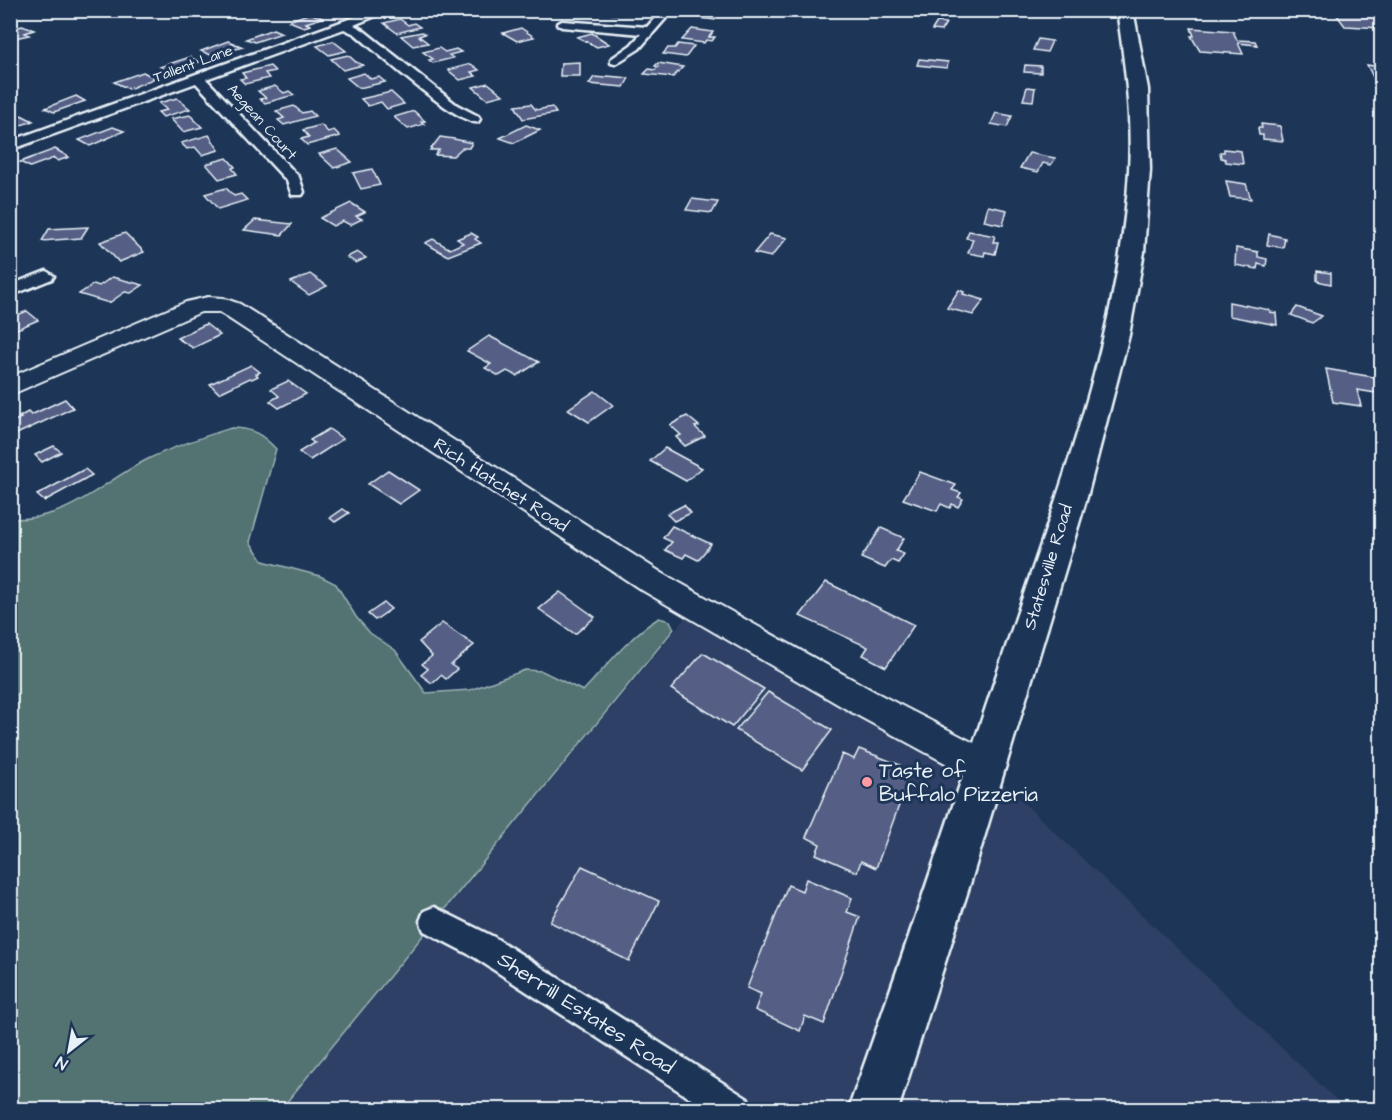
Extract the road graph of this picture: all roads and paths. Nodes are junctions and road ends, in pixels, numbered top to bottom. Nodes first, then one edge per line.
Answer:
1 (16, 10) edge
2 (385, 10) edge
3 (668, 10) edge
4 (1125, 10) edge
5 (10, 14) edge
6 (562, 24) dead end
7 (345, 25) junction
8 (650, 31) junction
9 (615, 61) dead end
10 (198, 78) junction
11 (474, 119) dead end
12 (10, 146) edge
13 (297, 192) dead end
14 (46, 276) dead end
15 (10, 291) edge
16 (10, 387) edge
17 (986, 766) junction
18 (434, 921) dead end
19 (737, 1110) edge
20 (873, 1110) edge

1 - 5 street
2 - 7 street, Tallent Lane
3 - 8 street
4 - 17 main road, Statesville Road
6 - 8 street
7 - 10 street, Tallent Lane
7 - 11 street
8 - 9 street
10 - 12 street, Tallent Lane
10 - 13 street, Aegean Court
14 - 15 street
16 - 17 street, Rich Hatchet Road
17 - 20 main road, Statesville Road
18 - 19 street, Sherrill Estates Road

